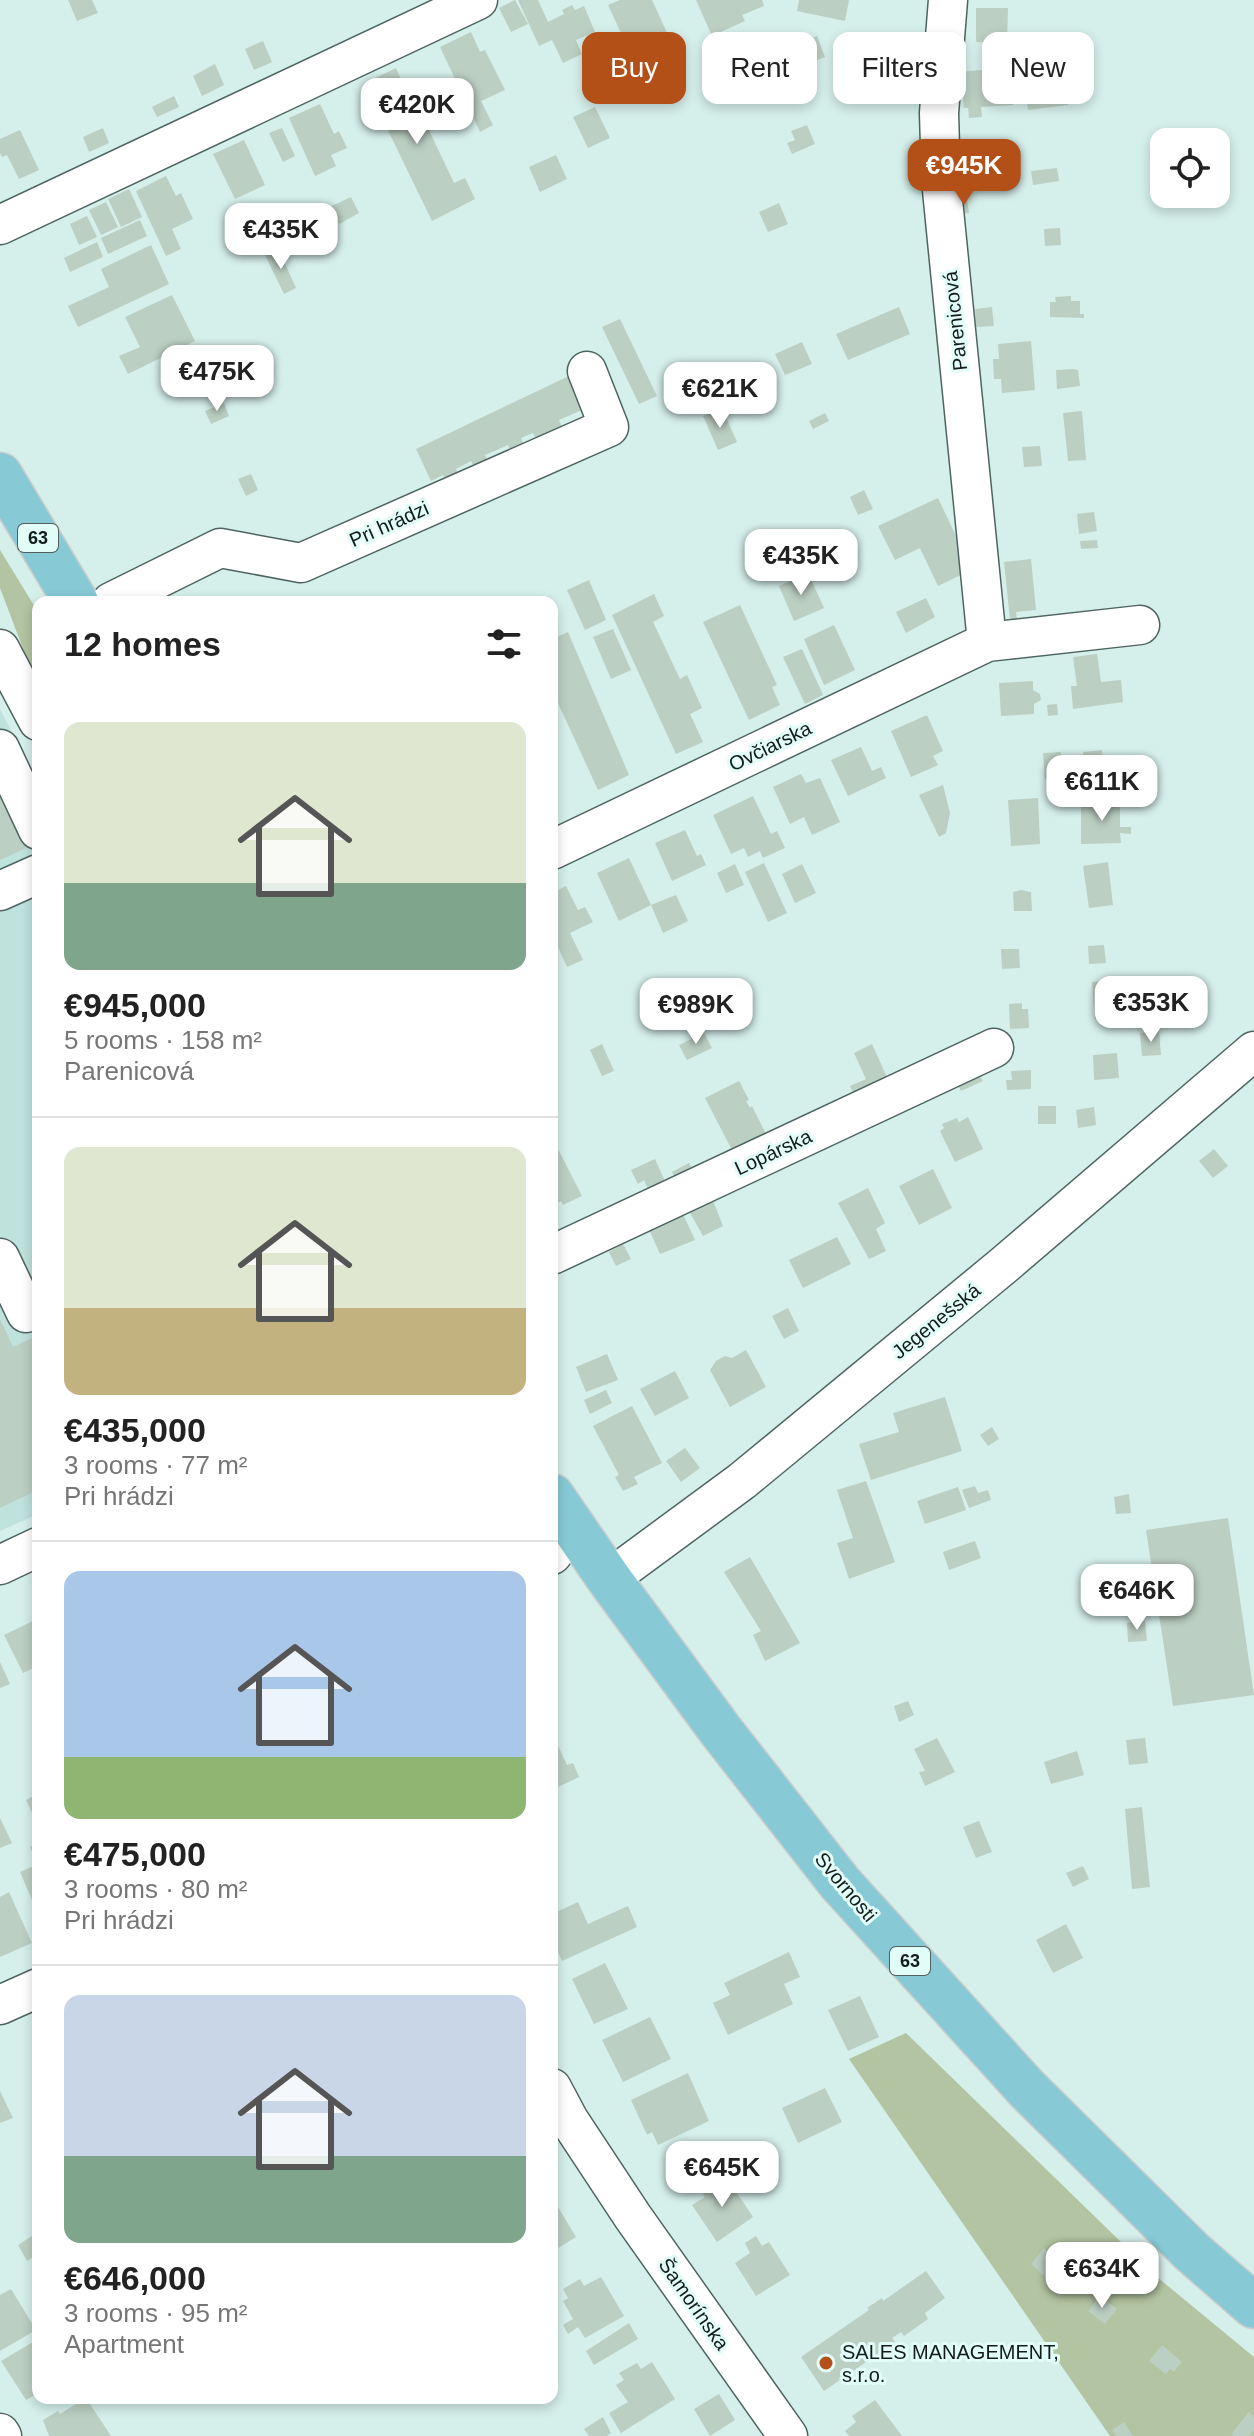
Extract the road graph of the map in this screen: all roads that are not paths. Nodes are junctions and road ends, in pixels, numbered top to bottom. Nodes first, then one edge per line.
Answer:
1 (478, 0) edge
2 (948, 0) edge
3 (0, 225) edge
4 (587, 371) dead end
5 (0, 475) edge
6 (72, 596) edge
7 (123, 596) edge
8 (1140, 625) dead end
9 (987, 642) junction
10 (0, 649) edge
11 (32, 710) edge
12 (0, 749) edge
13 (32, 817) edge
14 (558, 847) edge
15 (32, 877) edge
16 (0, 891) edge
17 (994, 1048) dead end
18 (1254, 1051) edge
19 (558, 1252) edge
20 (0, 1258) edge
21 (32, 1310) edge
22 (559, 1526) edge
23 (32, 1550) edge
24 (0, 1565) edge
25 (609, 1579) junction
26 (32, 1991) edge
27 (0, 2005) edge
28 (558, 2099) edge
29 (1254, 2306) edge
30 (788, 2436) edge

1 - 3 street
2 - 9 street, Parenicová
4 - 7 street, Pri hrádzi
5 - 6 main road, 63
8 - 9 street, Ovčiarska
9 - 14 street, Ovčiarska
10 - 11 street
12 - 13 street
15 - 16 street
17 - 19 street, Lopárska
18 - 25 street, Jegenešská
20 - 21 street
22 - 25 main road, Svornosti / 63
23 - 24 street
25 - 29 main road, Svornosti / 63
26 - 27 street
28 - 30 street, Šamorínska

